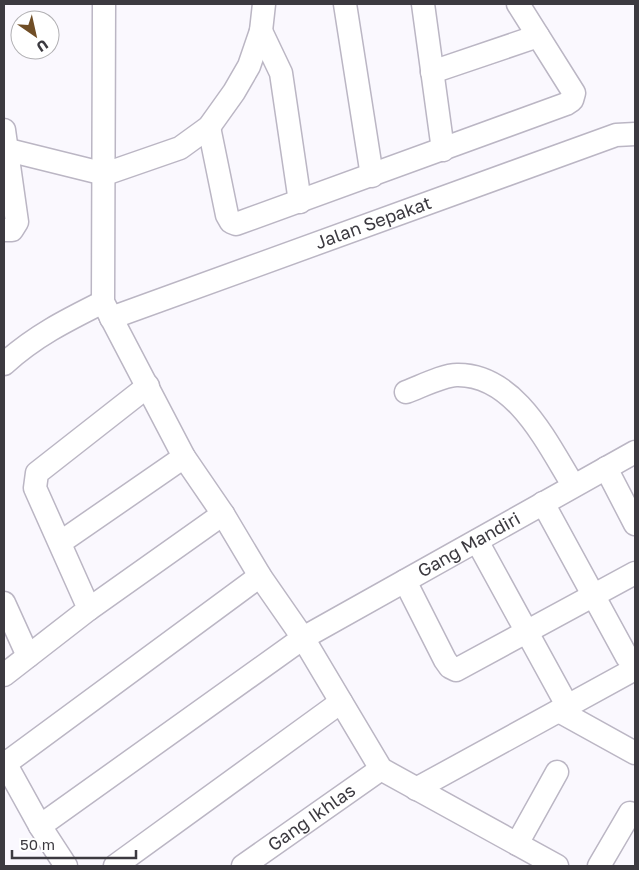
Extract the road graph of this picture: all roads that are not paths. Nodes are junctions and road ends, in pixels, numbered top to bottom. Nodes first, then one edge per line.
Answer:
1 (104, 4) edge
2 (264, 4) edge
3 (345, 4) edge
4 (423, 4) edge
5 (518, 4) edge
6 (261, 32) junction
7 (538, 36) junction
8 (432, 72) junction
9 (209, 127) junction
10 (635, 134) edge
11 (4, 143) edge
12 (444, 150) junction
13 (105, 174) junction
14 (372, 176) junction
15 (300, 202) junction
16 (4, 230) edge
17 (107, 310) junction
18 (4, 364) edge
19 (148, 386) junction
20 (406, 392) dead end
21 (635, 452) edge
22 (184, 457) junction
23 (606, 468) junction
24 (573, 485) junction
25 (543, 503) junction
26 (223, 514) junction
27 (635, 524) edge
28 (477, 541) junction
29 (61, 542) junction
30 (635, 572) edge
31 (260, 576) junction
32 (405, 581) junction
33 (592, 596) junction
34 (4, 603) edge
35 (89, 609) junction
36 (527, 632) junction
37 (303, 638) junction
38 (28, 656) junction
39 (631, 663) edge
40 (4, 674) edge
41 (341, 702) junction
42 (561, 705) junction
43 (635, 753) edge
44 (5, 762) edge
45 (381, 769) junction
46 (557, 772) dead end
47 (416, 789) junction
48 (630, 813) dead end
49 (40, 826) junction
50 (517, 844) junction
51 (66, 866) edge
52 (114, 866) edge
53 (243, 866) edge
54 (556, 866) edge
55 (599, 866) edge

1 - 13 street
2 - 6 street
3 - 14 street
4 - 8 street
5 - 7 street
6 - 9 street
6 - 15 street
7 - 8 street
7 - 12 street
8 - 12 street
9 - 13 street
9 - 15 street
10 - 17 street, Jalan Sepakat
11 - 13 street
11 - 16 street
12 - 14 street
13 - 17 street
14 - 15 street
17 - 18 street, Jalan Sepakat
17 - 19 street
19 - 22 street
19 - 29 street
20 - 24 street
21 - 23 street, Gang Mandiri
22 - 26 street
22 - 29 street
23 - 24 street, Gang Mandiri
23 - 27 street
24 - 25 street, Gang Mandiri
25 - 28 street, Gang Mandiri
25 - 33 street
26 - 31 street
26 - 35 street
28 - 32 street, Gang Mandiri
28 - 36 street
29 - 35 street
30 - 33 street
31 - 37 street
31 - 44 street
32 - 36 street
32 - 37 street, Gang Mandiri
33 - 36 street
33 - 39 street
34 - 38 street
35 - 38 street
36 - 42 street
37 - 41 street
37 - 49 street, Gang Mandiri
38 - 40 street
39 - 42 street
41 - 45 street
41 - 52 street
42 - 43 street
42 - 47 street
44 - 49 street
45 - 47 street
45 - 53 street, Gang Ikhlas
46 - 50 street
47 - 50 street
48 - 55 street
49 - 51 street
50 - 54 street

